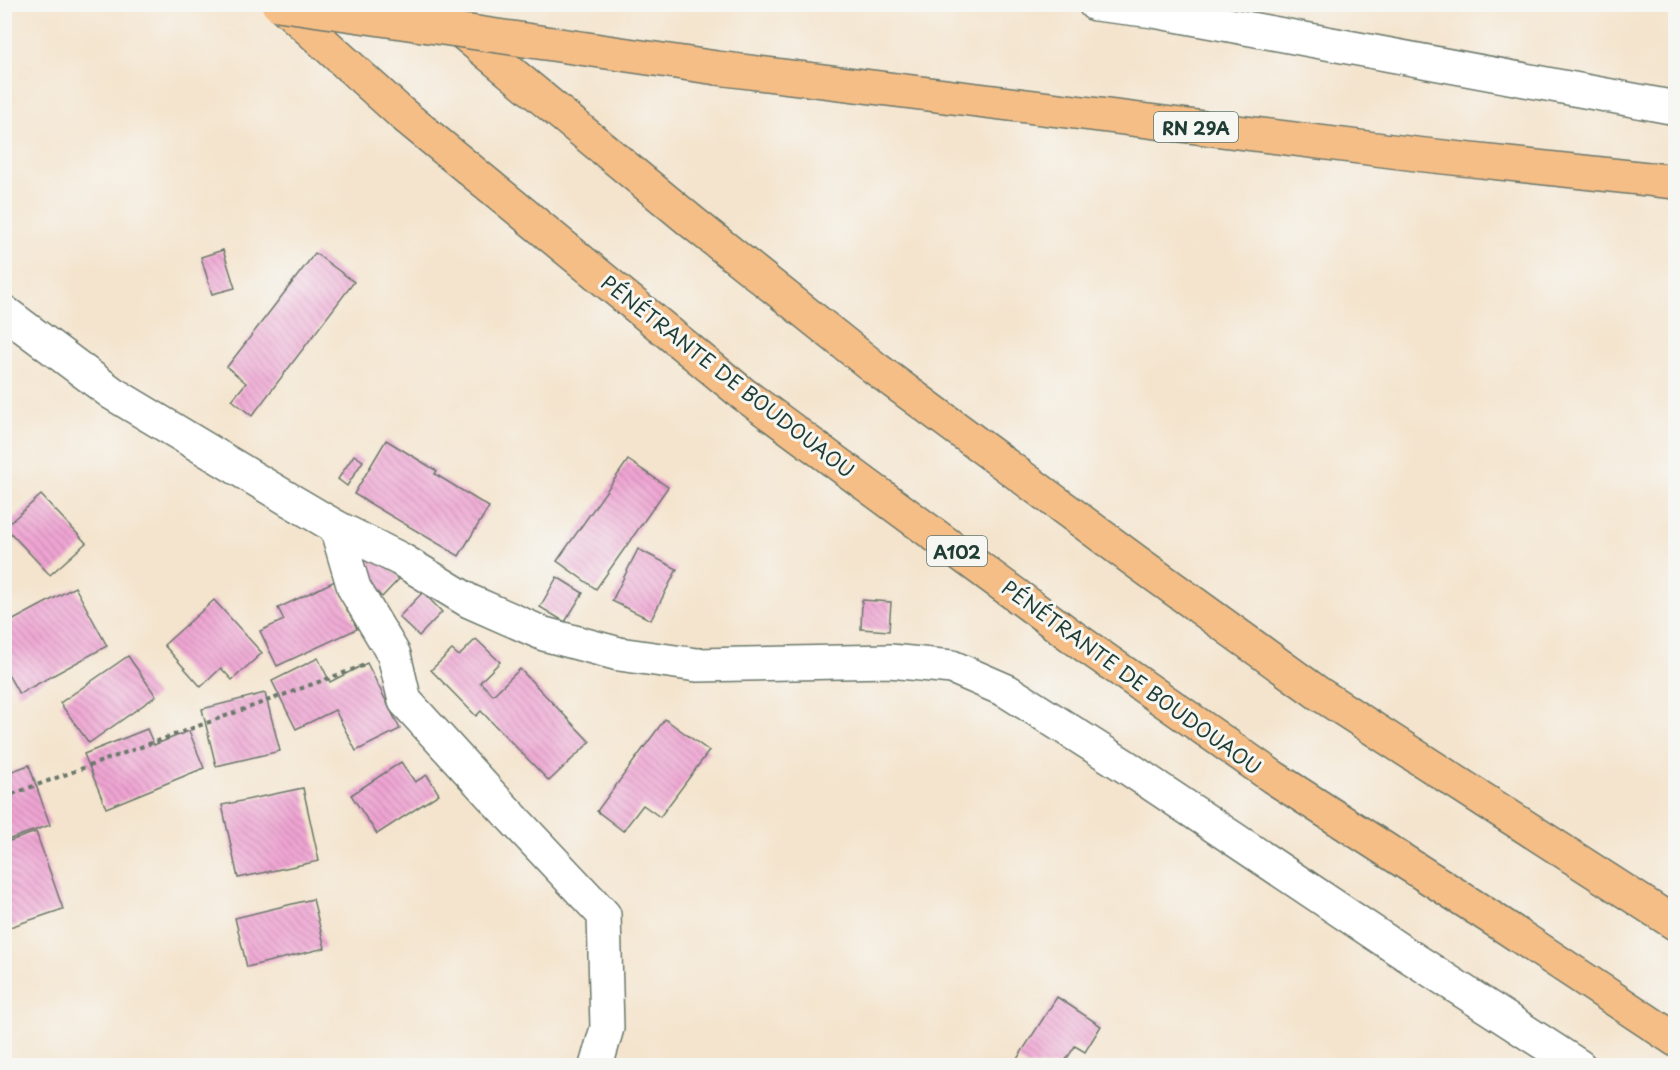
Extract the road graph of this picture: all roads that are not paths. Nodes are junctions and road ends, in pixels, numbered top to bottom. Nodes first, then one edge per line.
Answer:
1 (279, 4) edge
2 (428, 4) edge
3 (1095, 4) edge
4 (1676, 108) edge
5 (1676, 182) edge
6 (4, 312) edge
7 (336, 527) junction
8 (1676, 924) edge
9 (1676, 1040) edge
10 (596, 1065) edge
11 (1579, 1065) edge

1 - 5 main road, RN 29A, bridge
1 - 9 main road, PÉNÉTRANTE DE BOUDOUAOU / A102
2 - 8 main road
3 - 4 street
6 - 7 street
7 - 10 street
7 - 11 street

